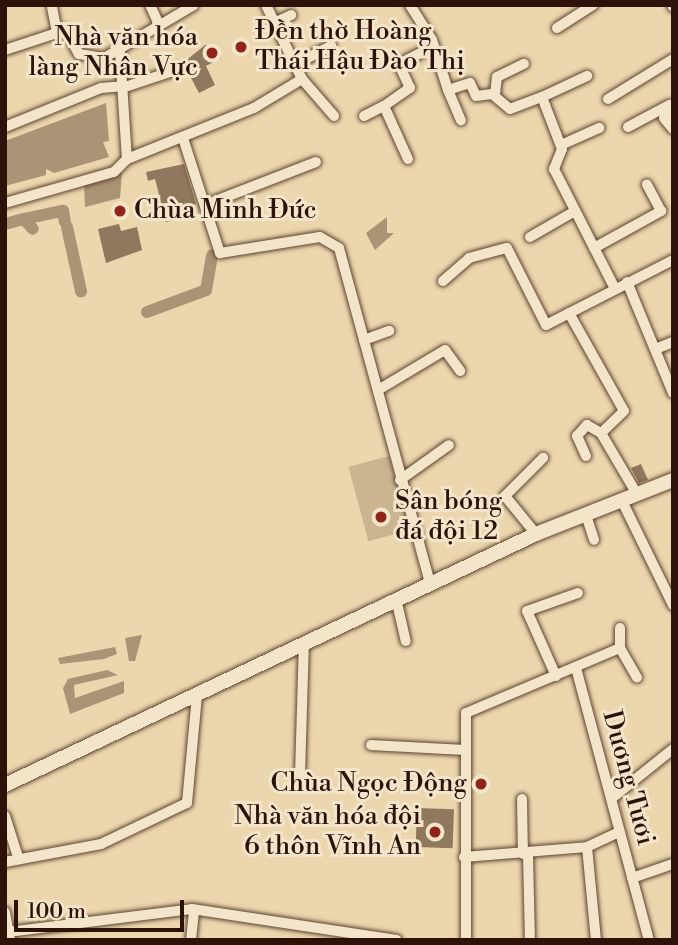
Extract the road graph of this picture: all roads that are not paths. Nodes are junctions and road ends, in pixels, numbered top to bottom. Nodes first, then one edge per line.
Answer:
1 (150, 5) edge
2 (194, 5) edge
3 (266, 5) edge
4 (410, 5) edge
5 (593, 5) edge
6 (52, 6) edge
7 (291, 15) dead end
8 (274, 23) junction
9 (160, 26) junction
10 (556, 28) dead end
11 (57, 32) junction
12 (434, 46) junction
13 (331, 47) dead end
14 (5, 50) edge
15 (120, 52) junction
16 (673, 59) edge
17 (524, 64) dead end
18 (294, 65) junction
19 (179, 69) dead end
20 (587, 76) dead end
21 (302, 79) junction
22 (122, 87) junction
23 (448, 90) junction
24 (495, 95) junction
25 (542, 97) junction
26 (608, 99) dead end
27 (384, 106) junction
28 (672, 108) edge
29 (334, 116) dead end
30 (364, 116) dead end
31 (461, 120) dead end
32 (5, 127) edge
33 (628, 127) dead end
34 (599, 128) dead end
35 (673, 129) edge
36 (183, 138) junction
37 (561, 145) junction
38 (127, 159) junction
39 (408, 159) dead end
40 (316, 162) dead end
41 (647, 185) dead end
42 (5, 203) edge
43 (205, 205) junction
44 (575, 211) junction
45 (530, 237) dead end
46 (594, 247) junction
47 (673, 260) edge
48 (443, 281) dead end
49 (627, 282) junction
50 (614, 287) junction
51 (569, 313) junction
52 (389, 331) dead end
53 (364, 340) junction
54 (673, 342) edge
55 (658, 348) junction
56 (460, 370) dead end
57 (378, 390) junction
58 (673, 393) edge
59 (601, 433) junction
60 (449, 445) dead end
61 (586, 456) dead end
62 (543, 458) dead end
63 (400, 480) junction
64 (673, 480) edge
65 (637, 494) junction
66 (623, 503) junction
67 (586, 515) junction
68 (536, 534) junction
69 (594, 540) dead end
70 (431, 586) junction
71 (578, 593) dead end
72 (397, 603) junction
73 (673, 605) edge
74 (620, 628) dead end
75 (406, 641) dead end
76 (304, 642) junction
77 (620, 648) junction
78 (576, 668) junction
79 (556, 676) junction
80 (637, 678) dead end
81 (197, 696) junction
82 (371, 745) dead end
83 (673, 749) edge
84 (465, 750) junction
85 (300, 775) dead end
86 (5, 785) edge
87 (612, 798) junction
88 (522, 799) dead end
89 (5, 816) edge
90 (617, 833) junction
91 (587, 847) junction
92 (526, 854) junction
93 (18, 857) junction
94 (464, 857) junction
95 (5, 862) edge
96 (673, 864) edge
97 (632, 878) junction
98 (194, 910) junction
99 (5, 912) edge
100 (9, 936) edge
101 (191, 940) edge
102 (397, 940) edge
103 (466, 940) edge
104 (530, 940) edge
105 (596, 940) edge
106 (649, 940) edge

1 - 9 street
2 - 9 street
3 - 8 street
4 - 12 street
5 - 10 street
6 - 11 street
7 - 8 street
8 - 18 street
9 - 15 street
11 - 14 street
11 - 15 street
12 - 23 street
12 - 27 street
13 - 18 street
15 - 22 street
16 - 26 street
17 - 24 street
18 - 21 street
19 - 22 street
20 - 25 street
21 - 29 street
21 - 36 street
22 - 32 street
22 - 38 street
23 - 24 street
23 - 31 street
24 - 25 street
25 - 37 street
27 - 30 street
27 - 39 street
28 - 33 street
28 - 35 street
34 - 37 street
36 - 38 street
36 - 43 street
37 - 44 street
38 - 42 street
40 - 43 street
41 - 46 street
43 - 53 street
44 - 45 street
44 - 46 street
46 - 50 street
47 - 49 street
48 - 51 street
49 - 50 street
49 - 55 street
50 - 51 street
51 - 59 street
52 - 53 street
53 - 57 street
54 - 55 street
55 - 58 street
56 - 57 street
57 - 63 street
59 - 61 street
59 - 65 street
60 - 63 street
62 - 68 street
63 - 70 street
64 - 65 street
65 - 66 street
66 - 67 street
66 - 73 street
67 - 68 street
67 - 69 street
68 - 70 street
70 - 72 street
71 - 79 street
72 - 75 street
72 - 76 street
74 - 77 street
76 - 81 street
76 - 85 street
77 - 78 street
77 - 80 street
78 - 79 street
78 - 87 street, Dương Tươi
79 - 84 street
81 - 86 street
81 - 93 street
82 - 84 street
83 - 87 street
84 - 94 street
87 - 90 street, Dương Tươi
88 - 92 street
89 - 93 street
90 - 91 street
90 - 97 street, Dương Tươi
91 - 92 street
91 - 105 street
92 - 94 street
92 - 104 street
93 - 95 street
94 - 103 street
96 - 97 street
97 - 106 street, Dương Tươi
98 - 100 street
98 - 101 street
98 - 102 street
99 - 100 street

